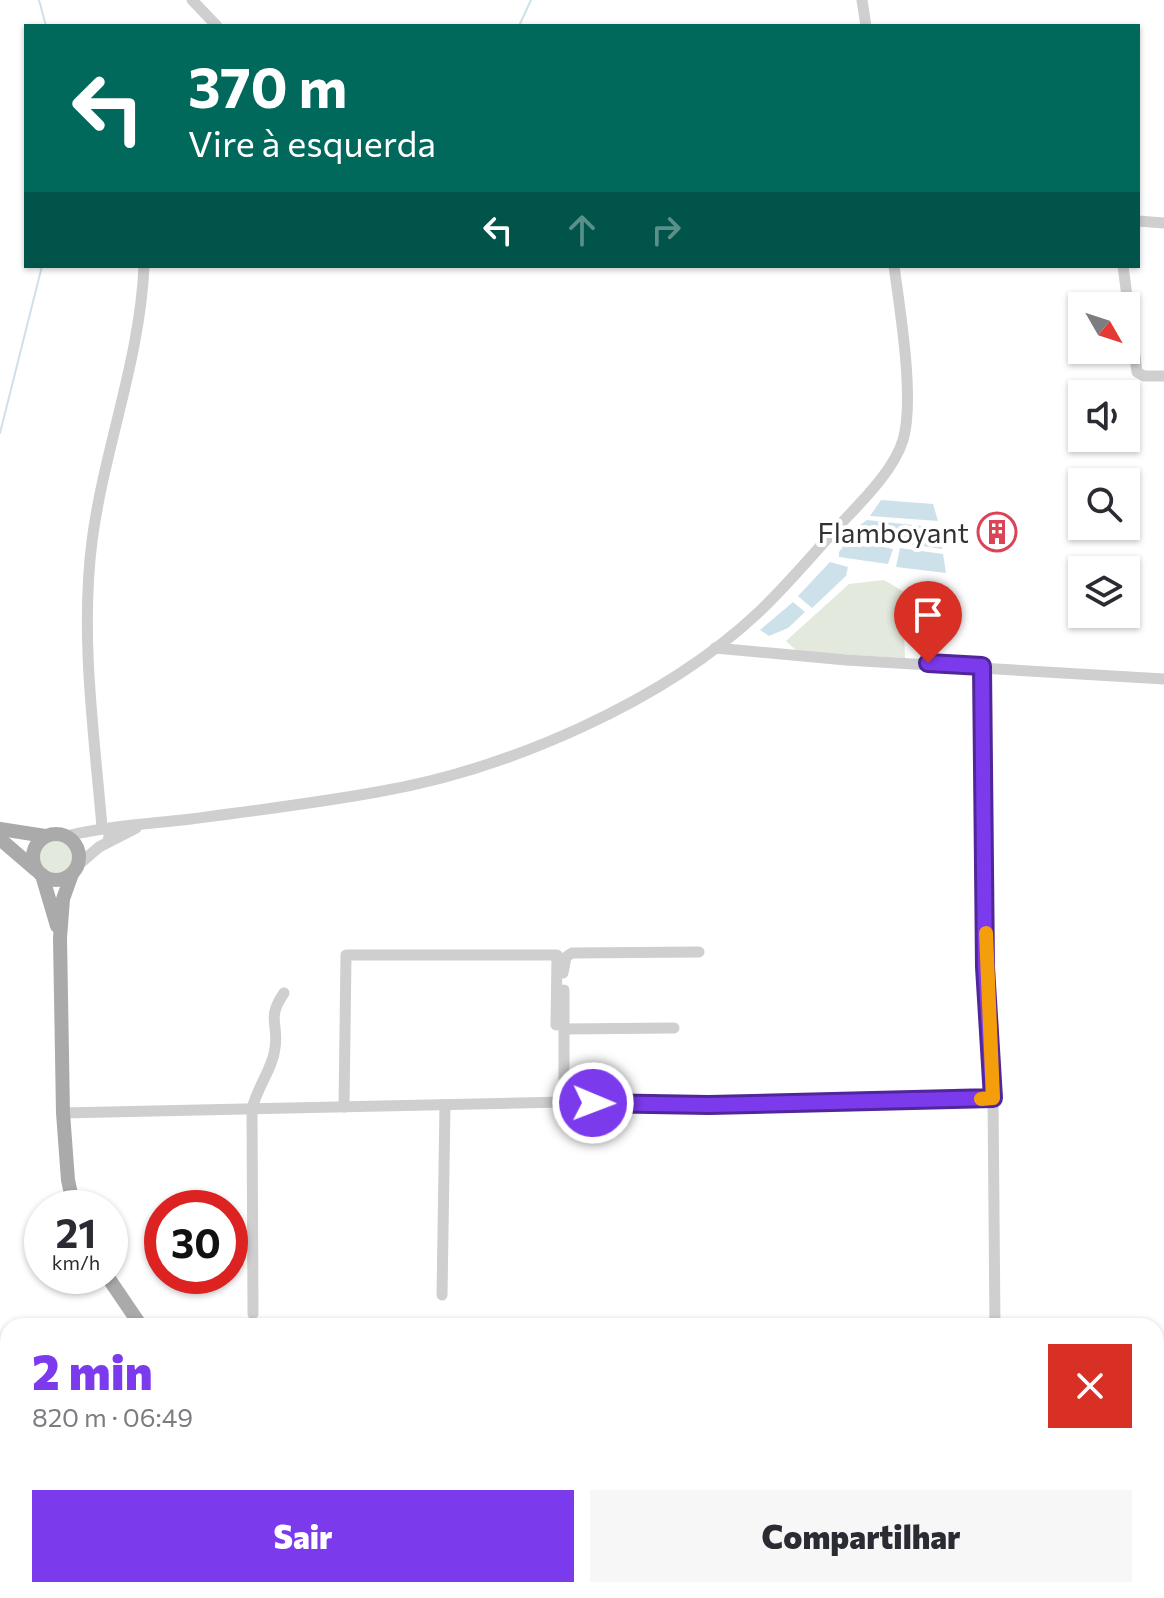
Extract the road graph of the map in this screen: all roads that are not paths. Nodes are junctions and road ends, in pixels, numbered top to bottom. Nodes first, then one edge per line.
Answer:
1 (862, 0) edge
2 (197, 1) edge
3 (215, 24) edge
4 (866, 24) edge
5 (1140, 221) edge
6 (1164, 223) edge
7 (144, 268) edge
8 (894, 268) edge
9 (1123, 268) edge
10 (1164, 376) edge
11 (715, 648) junction
12 (982, 666) junction
13 (1164, 679) edge
14 (144, 824) junction
15 (102, 827) junction
16 (0, 829) edge
17 (45, 836) junction
18 (66, 836) junction
19 (0, 839) edge
20 (108, 841) junction
21 (74, 870) junction
22 (39, 872) junction
23 (60, 938) junction
24 (699, 952) dead end
25 (284, 993) dead end
26 (560, 1027) junction
27 (674, 1028) dead end
28 (993, 1098) junction
29 (564, 1102) junction
30 (445, 1105) junction
31 (344, 1107) junction
32 (252, 1109) junction
33 (63, 1113) junction
34 (70, 1190) edge
35 (119, 1294) edge
36 (442, 1295) dead end
37 (253, 1314) dead end
38 (136, 1318) edge
39 (995, 1318) edge

1 - 4 street
2 - 3 street
5 - 6 street
7 - 15 street
8 - 11 street
9 - 10 street
11 - 12 street
11 - 14 street
12 - 13 street
12 - 28 street
14 - 15 street
14 - 20 street
15 - 18 street
15 - 20 street
16 - 17 main road
17 - 18 main road
17 - 22 main road
18 - 21 main road
19 - 22 main road
20 - 21 street
21 - 22 main road
21 - 23 main road
22 - 23 main road
23 - 33 main road
24 - 26 street
25 - 32 street
26 - 27 street
26 - 29 street
26 - 31 street
28 - 29 street
28 - 39 street
29 - 30 street
30 - 31 street
30 - 36 street
31 - 32 street
32 - 33 street
32 - 37 street
33 - 34 main road
35 - 38 main road

